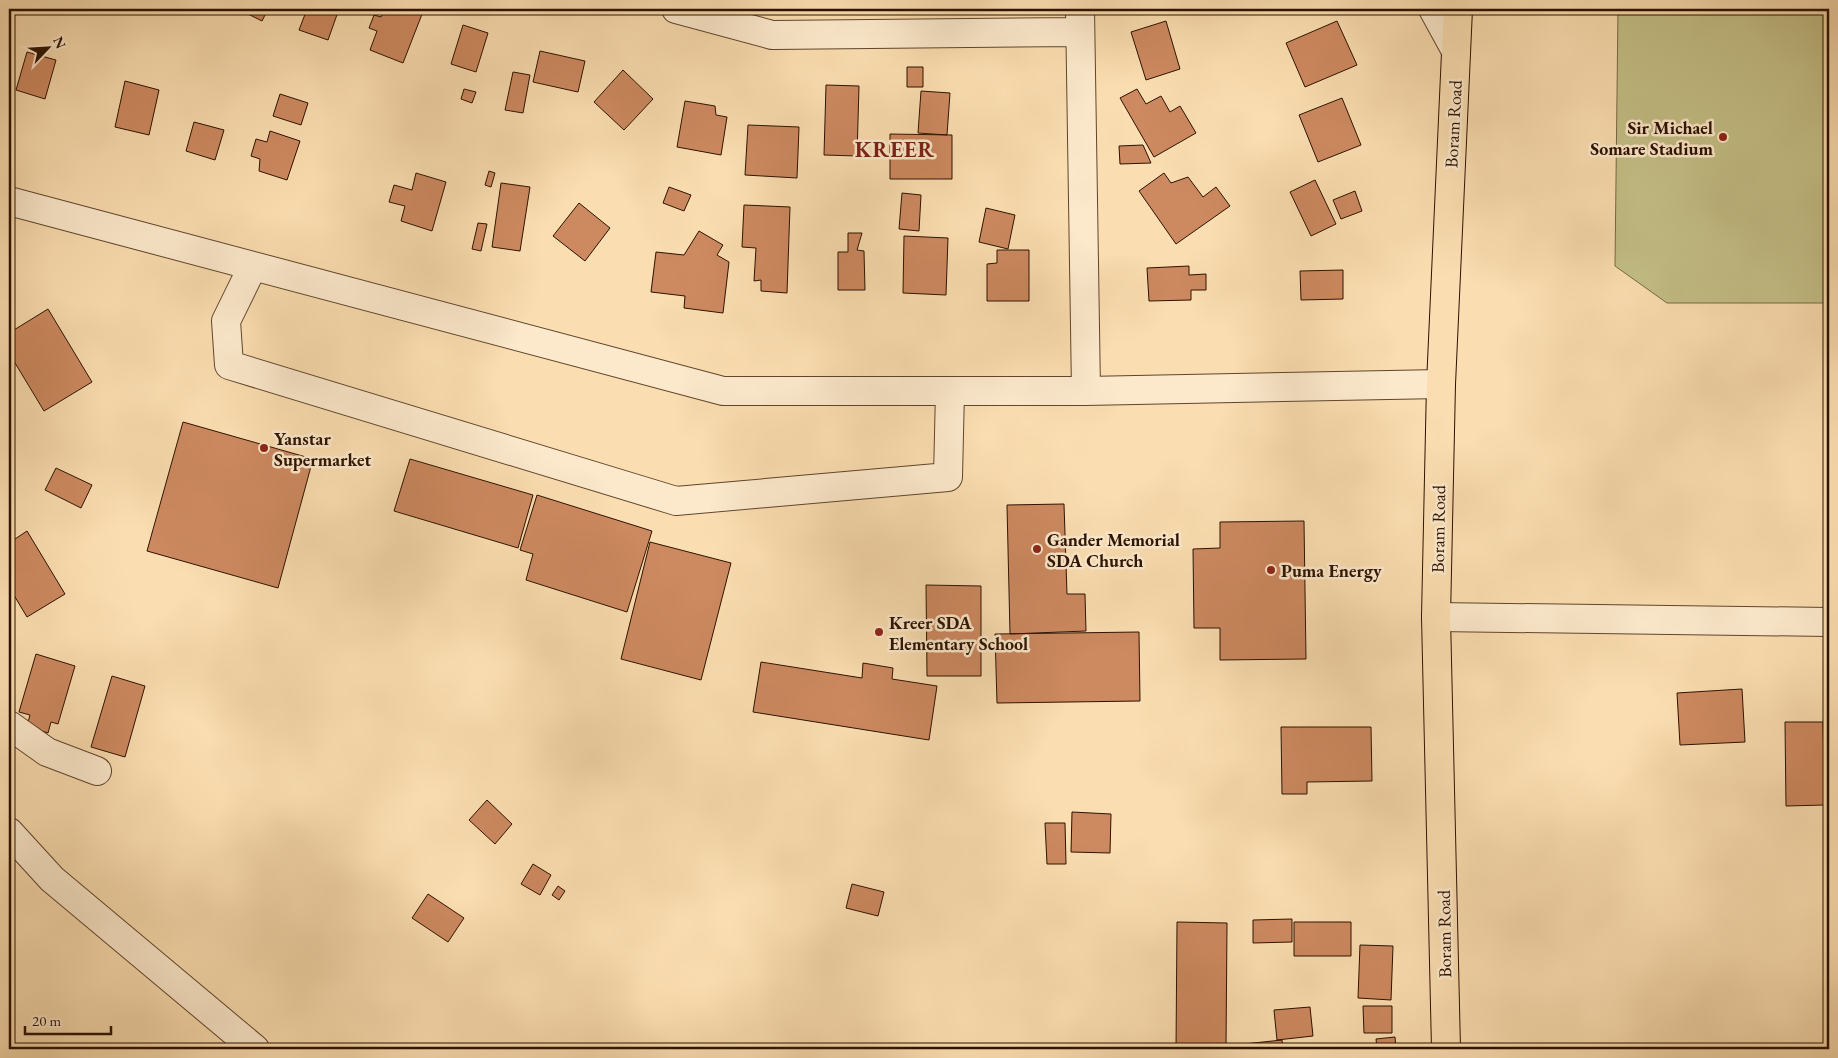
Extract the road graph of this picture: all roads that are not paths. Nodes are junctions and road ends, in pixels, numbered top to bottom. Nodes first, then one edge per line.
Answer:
1 (676, 9) edge
2 (1433, 9) edge
3 (1458, 9) edge
4 (1079, 20) edge
5 (1456, 51) junction
6 (9, 202) edge
7 (252, 268) junction
8 (1441, 384) junction
9 (950, 391) junction
10 (1086, 391) junction
11 (1436, 616) junction
12 (1829, 622) edge
13 (9, 725) edge
14 (97, 771) dead end
15 (9, 832) edge
16 (256, 1049) edge
17 (1446, 1049) edge

1 - 4 street
2 - 5 street
3 - 5 main road, Boram Road
4 - 10 street
5 - 8 main road, Boram Road
6 - 7 street
7 - 9 street
7 - 9 street
8 - 10 street
8 - 11 main road, Boram Road
9 - 10 street
11 - 12 street
11 - 17 main road, Boram Road
13 - 14 street
15 - 16 street

